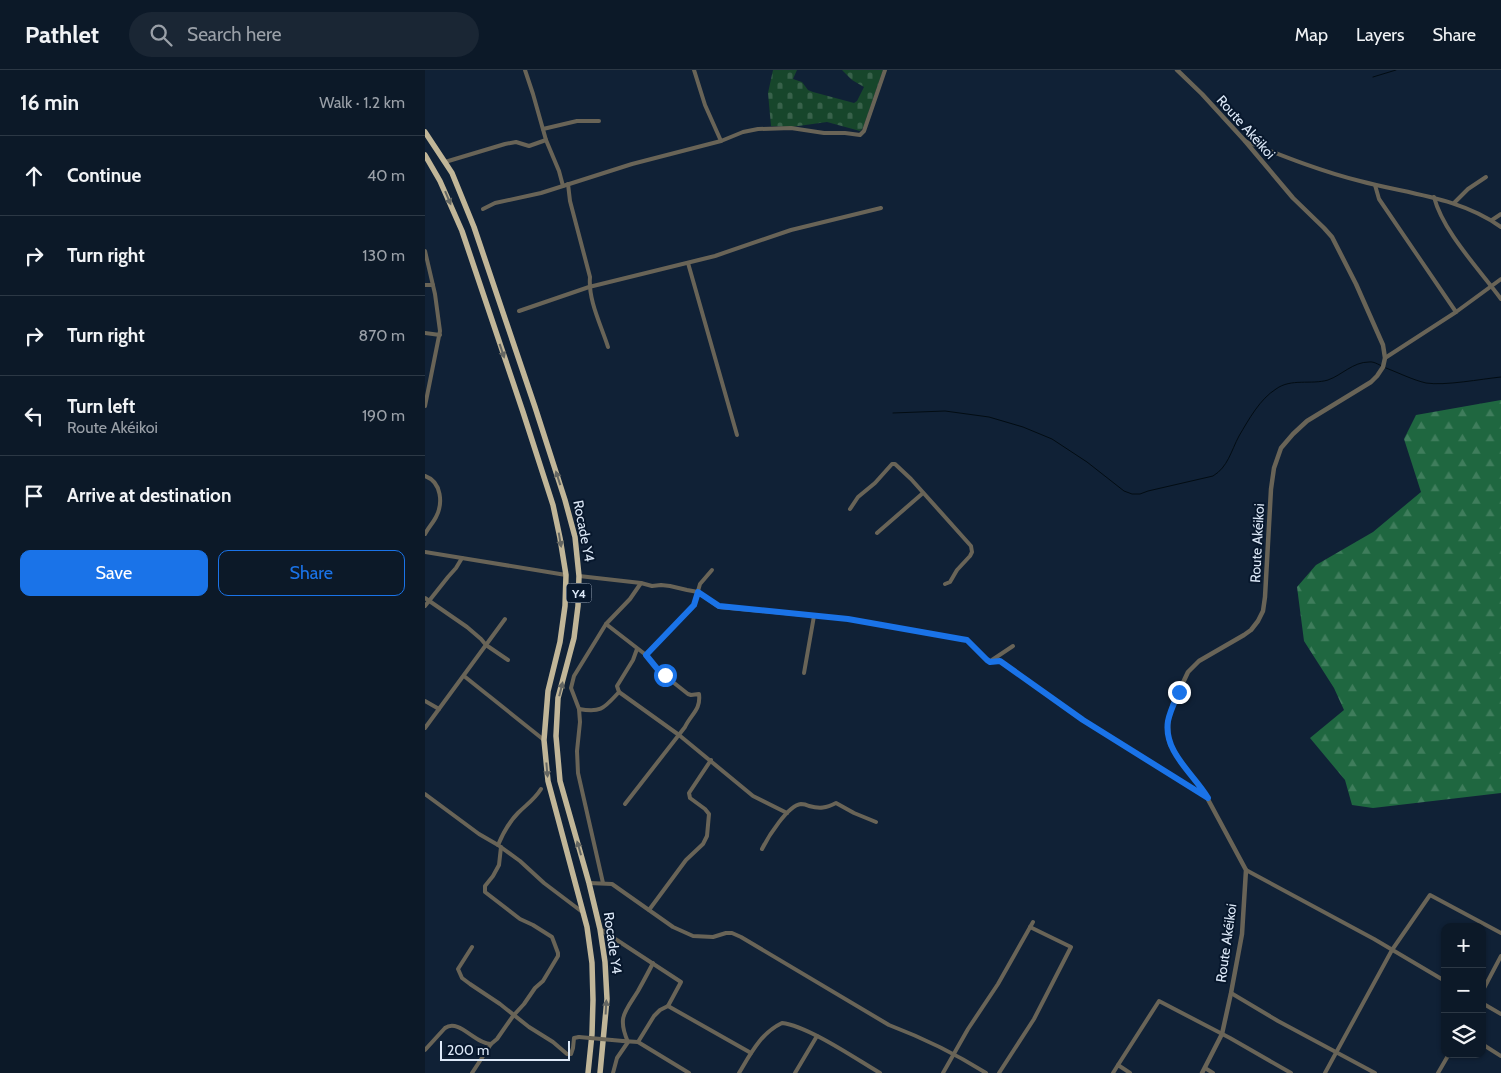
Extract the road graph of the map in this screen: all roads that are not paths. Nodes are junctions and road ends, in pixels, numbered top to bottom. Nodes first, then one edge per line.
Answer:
1 (525, 70) edge
2 (694, 70) edge
3 (885, 70) edge
4 (1177, 70) edge
5 (599, 121) dead end
6 (543, 129) junction
7 (425, 132) edge
8 (546, 140) junction
9 (721, 141) junction
10 (1245, 141) junction
11 (425, 155) edge
12 (445, 162) junction
13 (1486, 177) dead end
14 (568, 184) junction
15 (1375, 185) junction
16 (563, 186) junction
17 (1434, 197) junction
18 (1454, 203) junction
19 (881, 208) dead end
20 (483, 209) dead end
21 (1501, 214) edge
22 (1492, 220) junction
23 (1501, 227) edge
24 (425, 251) edge
25 (688, 263) junction
26 (1501, 279) edge
27 (425, 285) edge
28 (433, 285) junction
29 (1492, 286) junction
30 (589, 287) junction
31 (1501, 299) edge
32 (519, 311) dead end
33 (1457, 312) junction
34 (425, 333) edge
35 (439, 335) junction
36 (608, 347) dead end
37 (1385, 358) junction
38 (425, 406) edge
39 (737, 435) dead end
40 (425, 476) edge
41 (923, 493) junction
42 (850, 509) dead end
43 (877, 533) dead end
44 (425, 534) edge
45 (425, 552) edge
46 (462, 558) junction
47 (712, 570) dead end
48 (566, 575) junction
49 (579, 576) junction
50 (641, 584) junction
51 (945, 584) dead end
52 (698, 592) junction
53 (427, 600) edge
54 (425, 606) edge
55 (814, 616) junction
56 (505, 619) dead end
57 (606, 624) junction
58 (486, 645) junction
59 (1013, 646) dead end
60 (637, 649) junction
61 (646, 655) junction
62 (508, 660) dead end
63 (990, 662) junction
64 (804, 673) dead end
65 (464, 676) junction
66 (619, 692) junction
67 (425, 701) edge
68 (439, 709) junction
69 (579, 709) junction
70 (425, 728) edge
71 (679, 735) junction
72 (544, 740) junction
73 (711, 760) junction
74 (541, 789) dead end
75 (425, 794) edge
76 (1208, 798) junction
77 (625, 804) dead end
78 (787, 813) junction
79 (876, 822) dead end
80 (499, 846) junction
81 (762, 849) dead end
82 (1246, 870) junction
83 (589, 882) junction
84 (603, 883) junction
85 (649, 910) junction
86 (583, 913) junction
87 (1033, 922) dead end
88 (1030, 927) junction
89 (601, 928) junction
90 (1501, 933) edge
91 (472, 947) dead end
92 (1392, 950) junction
93 (1501, 956) edge
94 (653, 963) junction
95 (1441, 979) edge
96 (1486, 984) edge
97 (1231, 994) junction
98 (1486, 1005) edge
99 (668, 1006) junction
100 (1501, 1014) edge
101 (513, 1016) junction
102 (1222, 1034) junction
103 (817, 1036) junction
104 (628, 1042) junction
105 (638, 1042) junction
106 (491, 1044) junction
107 (1486, 1047) edge
108 (425, 1050) edge
109 (751, 1053) junction
110 (1337, 1053) junction
111 (954, 1055) junction
112 (1501, 1056) edge
113 (1447, 1058) edge
114 (1118, 1065) junction
115 (1203, 1070) edge
116 (472, 1073) edge
117 (588, 1073) edge
118 (600, 1073) edge
119 (613, 1073) edge
120 (689, 1073) edge
121 (739, 1073) edge
122 (795, 1073) edge
123 (880, 1073) edge
124 (943, 1073) edge
125 (986, 1073) edge
126 (999, 1073) edge
127 (1113, 1073) edge
128 (1130, 1073) edge
129 (1213, 1073) edge
130 (1291, 1073) edge
131 (1325, 1073) edge
132 (1375, 1073) edge
133 (1438, 1073) edge

1 - 6 street
2 - 9 street
3 - 9 street
4 - 10 street, Route Akéikoi
5 - 6 street
6 - 8 street
7 - 12 highway, Rocade Y4 / Y4
8 - 12 street
8 - 16 street
9 - 14 street
10 - 15 street
10 - 37 street, Route Akéikoi
11 -> 48 highway, Rocade Y4 / Y4
49 -> 12 highway, Rocade Y4 / Y4
13 - 18 street
14 - 16 street
14 - 30 street
15 - 17 street
15 - 33 street
16 - 20 street
17 - 18 street
17 - 29 street
18 - 22 street
19 - 25 street
21 - 22 street
22 - 23 street
24 - 28 street
25 - 30 street
25 - 39 street
26 - 29 street
27 - 28 street
28 - 35 street
29 - 31 street
29 - 33 street
30 - 32 street
30 - 36 street
33 - 37 street
34 - 35 street
35 - 38 street
37 - 76 street, Route Akéikoi
40 - 44 street
41 - 42 street
41 - 43 street
41 - 51 street
45 - 46 street
46 - 48 street
46 - 53 street
47 - 52 street
48 - 72 highway, Rocade Y4 / Y4
49 - 50 street
83 -> 49 highway, Rocade Y4 / Y4
50 - 52 street
50 - 57 street
52 - 55 street
52 - 61 street
53 - 54 street
53 - 58 street
55 - 63 street
55 - 64 street
56 - 58 street
57 - 60 street
57 - 69 street
58 - 62 street
58 - 65 street
59 - 63 street
60 - 61 street
60 - 66 street
61 - 71 street
63 - 76 street
65 - 68 street
65 - 72 street
66 - 69 street
66 - 71 street
67 - 68 street
68 - 70 street
69 - 84 street
71 - 73 street
71 - 77 street
72 -> 86 highway, Rocade Y4 / Y4
73 - 78 street
73 - 85 street
74 - 80 street
75 - 80 street
76 - 82 street, Route Akéikoi
78 - 79 street
78 - 81 street
80 - 86 street
80 - 101 street
82 - 92 street
82 - 97 street, Route Akéikoi
83 - 84 street
83 - 89 highway, Rocade Y4 / Y4
84 - 85 street
85 - 111 street
86 - 117 highway, Rocade Y4 / Y4
87 - 88 street
88 - 111 street
88 - 126 street
89 - 94 street
118 -> 89 highway, Rocade Y4 / Y4
90 - 92 street
91 - 101 street
92 - 95 street
92 - 110 street
93 - 96 street
94 - 99 street
94 - 104 street
97 - 102 street, Route Akéikoi
97 - 110 street
98 - 100 street
99 - 105 street
99 - 109 street
101 - 104 street, bridge
101 - 106 street
102 - 114 street
102 - 115 street, Route Akéikoi
102 - 130 street
103 - 109 street
103 - 122 street
103 - 123 street
104 - 105 street
104 - 119 street
105 - 120 street
106 - 108 street
106 - 116 street
107 - 112 street
109 - 121 street
110 - 131 street
110 - 132 street
111 - 124 street
111 - 125 street
113 - 133 street
114 - 127 street
114 - 128 street
115 - 129 street

